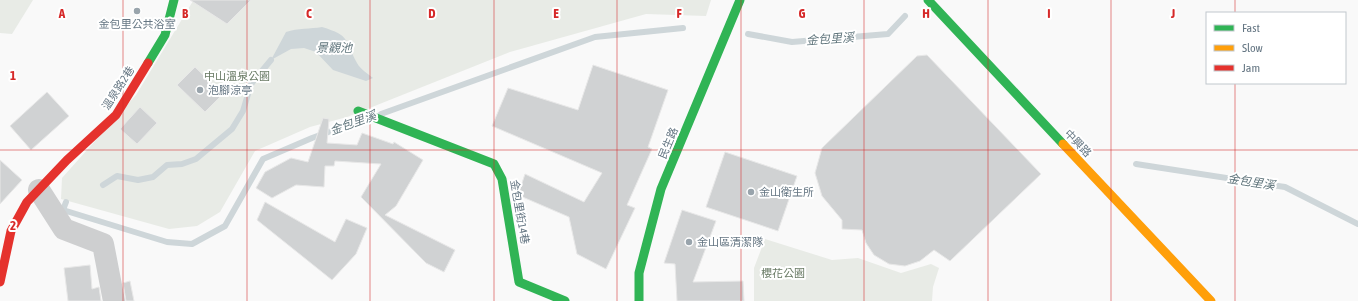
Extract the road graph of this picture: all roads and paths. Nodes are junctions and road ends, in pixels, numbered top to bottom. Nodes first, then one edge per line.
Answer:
1 (174, 0) edge
2 (740, 0) edge
3 (928, 0) edge
4 (358, 111) dead end
5 (40, 190) junction
6 (0, 282) edge
7 (114, 301) edge
8 (564, 301) edge
9 (639, 301) edge
10 (1211, 301) edge

1 - 5 street, 溫泉路2巷
2 - 9 street, 民生路
3 - 10 street, 中興路
4 - 8 street, 金包里街14巷
5 - 6 street, 溫泉路2巷
5 - 7 street

